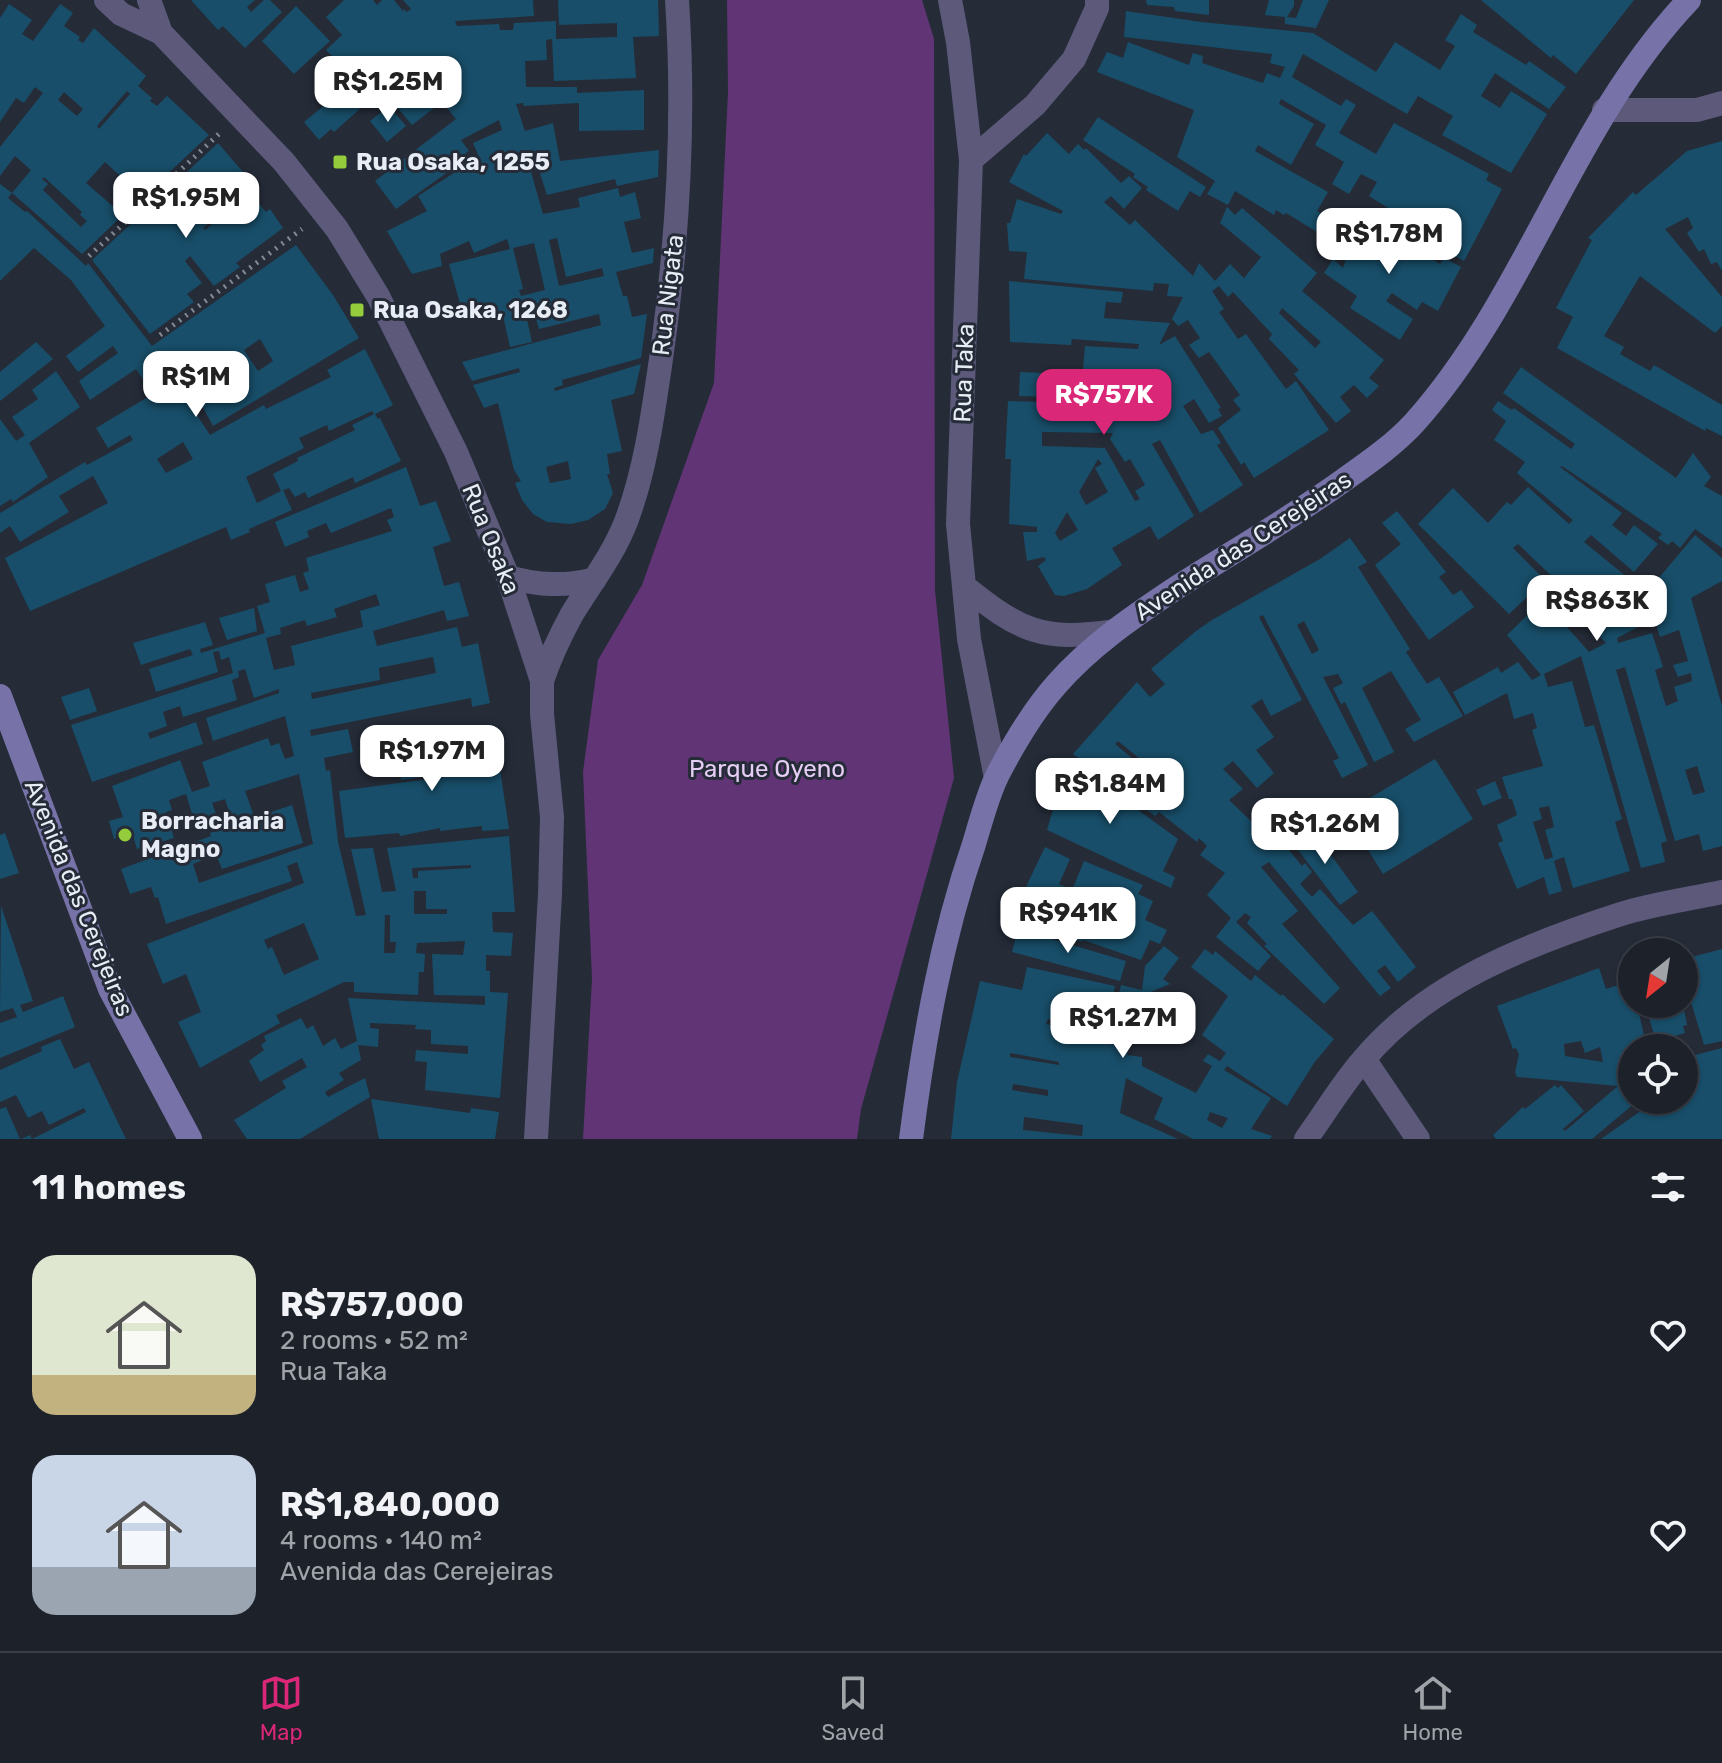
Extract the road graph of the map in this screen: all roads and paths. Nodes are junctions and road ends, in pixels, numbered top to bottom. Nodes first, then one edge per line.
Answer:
1 (106, 0) edge
2 (149, 0) edge
3 (677, 0) edge
4 (950, 0) edge
5 (1097, 0) edge
6 (1689, 0) edge
7 (161, 33) junction
8 (1722, 103) edge
9 (1604, 110) junction
10 (238, 116) junction
11 (971, 160) junction
12 (325, 212) junction
13 (89, 256) dead end
14 (160, 335) dead end
15 (508, 577) junction
16 (595, 579) junction
17 (964, 586) junction
18 (1114, 631) junction
19 (542, 681) junction
20 (0, 696) edge
21 (996, 778) junction
22 (1722, 892) edge
23 (1364, 1059) junction
24 (190, 1139) edge
25 (536, 1139) edge
26 (911, 1139) edge
27 (1306, 1139) edge
28 (1418, 1139) edge

1 - 7 street, Rua Osaka
2 - 7 street, Rua Osaka
3 - 16 street, Rua Nigata
4 - 11 street, Rua Taka
5 - 11 street
6 - 9 main road, Avenida das Cerejeiras
7 - 10 street, Rua Osaka
8 - 9 street
9 - 18 main road, Avenida das Cerejeiras
10 - 12 street, Rua Osaka
10 - 13 path
11 - 17 street, Rua Taka
12 - 14 path
12 - 15 street, Rua Osaka
15 - 16 street
15 - 19 street, Rua Osaka
16 - 19 street, Rua Nigata
17 - 18 street
17 - 21 street, Rua Taka
18 - 21 main road, Avenida das Cerejeiras
19 - 25 street, Rua Osaka
20 - 24 main road, Avenida das Cerejeiras
21 - 26 main road, Avenida das Cerejeiras
22 - 23 street
23 - 27 street
23 - 28 street

